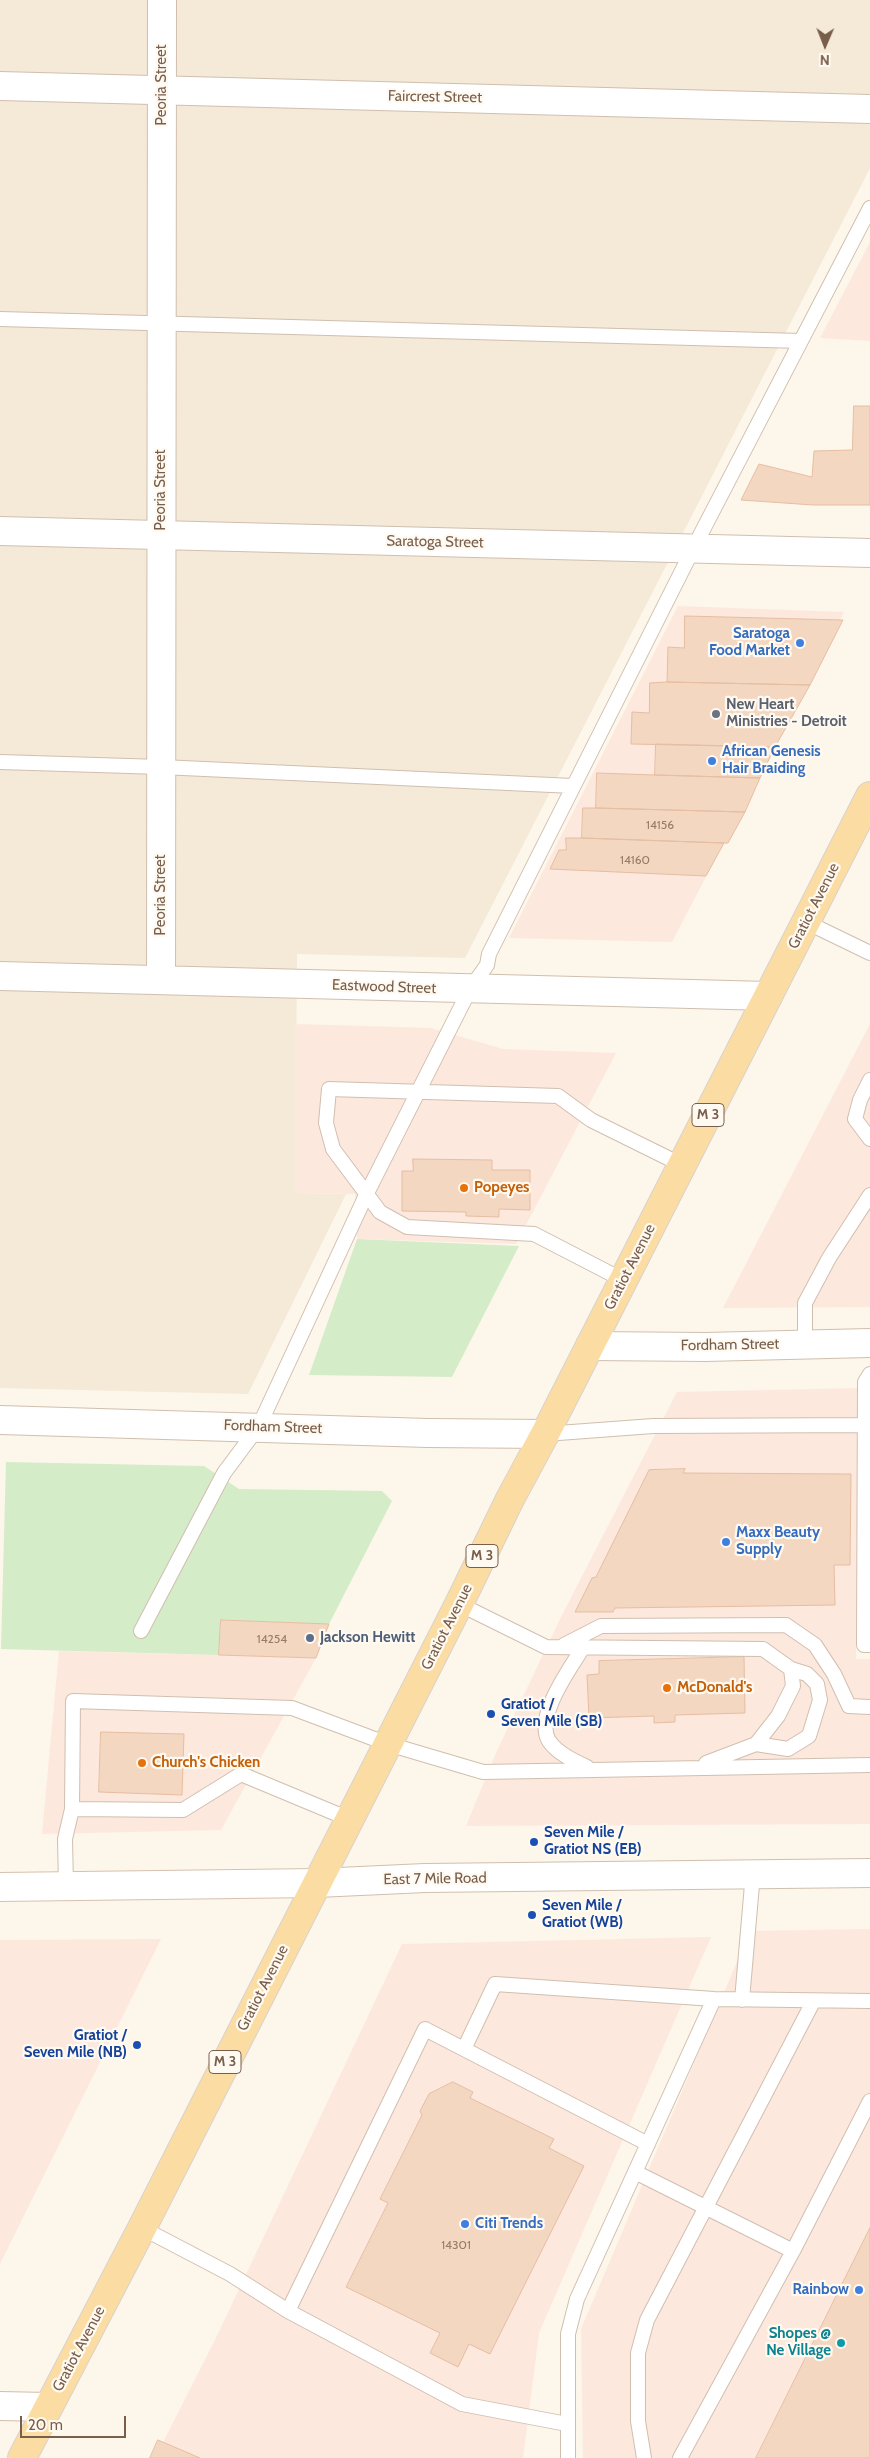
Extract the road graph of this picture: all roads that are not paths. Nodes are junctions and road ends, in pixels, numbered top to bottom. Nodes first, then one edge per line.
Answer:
1 (162, 0) edge
2 (0, 86) edge
3 (162, 90) junction
4 (870, 109) edge
5 (870, 208) edge
6 (0, 319) edge
7 (162, 322) junction
8 (801, 341) junction
9 (0, 531) edge
10 (162, 536) junction
11 (693, 549) junction
12 (870, 553) edge
13 (0, 762) edge
14 (161, 767) junction
15 (573, 786) junction
16 (870, 797) edge
17 (806, 922) junction
18 (870, 953) edge
19 (0, 976) edge
20 (161, 980) junction
21 (470, 989) junction
22 (768, 996) junction
23 (870, 1080) edge
24 (419, 1091) junction
25 (870, 1139) edge
26 (682, 1165) junction
27 (367, 1193) junction
28 (870, 1195) edge
29 (624, 1280) junction
30 (870, 1343) edge
31 (805, 1344) junction
32 (590, 1346) junction
33 (870, 1374) edge
34 (0, 1420) edge
35 (867, 1425) edge
36 (259, 1426) junction
37 (545, 1434) junction
38 (867, 1537) edge
39 (459, 1604) junction
40 (141, 1631) dead end
41 (870, 1645) edge
42 (561, 1646) junction
43 (584, 1646) junction
44 (792, 1669) junction
45 (870, 1707) edge
46 (388, 1744) junction
47 (756, 1744) junction
48 (870, 1765) edge
49 (696, 1767) junction
50 (591, 1769) junction
51 (72, 1809) junction
52 (349, 1819) junction
53 (753, 1873) junction
54 (870, 1873) edge
55 (317, 1883) junction
56 (66, 1886) junction
57 (0, 1887) edge
58 (714, 1999) junction
59 (742, 2000) junction
60 (870, 2001) edge
61 (813, 2002) junction
62 (464, 2049) junction
63 (870, 2101) edge
64 (648, 2144) junction
65 (635, 2172) junction
66 (706, 2208) junction
67 (142, 2228) junction
68 (793, 2251) junction
69 (288, 2311) junction
70 (0, 2406) edge
71 (48, 2407) junction
72 (567, 2424) junction
73 (22, 2458) edge
74 (568, 2458) edge
75 (644, 2458) edge
76 (680, 2458) edge

1 - 3 street, Peoria Street
2 - 3 street, Faircrest Street
3 - 4 street, Faircrest Street
3 - 7 street, Peoria Street
5 - 8 lane
6 - 7 lane
7 - 8 lane
7 - 10 street, Peoria Street
8 - 11 lane
9 - 10 street, Saratoga Street
10 - 11 street, Saratoga Street
10 - 14 street, Peoria Street
11 - 12 street, Saratoga Street
11 - 15 lane
13 - 14 lane
14 - 15 lane
14 - 20 street, Peoria Street
15 - 21 lane
16 - 17 main road, Gratiot Avenue / M 3
17 - 18 lane
17 - 22 main road, Gratiot Avenue / M 3
19 - 20 street, Eastwood Street
20 - 21 street, Eastwood Street
21 - 22 street, Eastwood Street
21 - 24 lane
22 - 26 main road, Gratiot Avenue / M 3
23 - 25 lane
24 - 26 lane
24 - 27 lane
24 - 27 lane
26 - 29 main road, Gratiot Avenue / M 3
27 - 29 lane
27 - 36 lane
28 - 31 lane
29 - 32 main road, Gratiot Avenue / M 3
30 - 31 street, Fordham Street
31 - 32 street, Fordham Street
32 - 37 main road, Gratiot Avenue / M 3
33 - 35 lane
34 - 36 street, Fordham Street
35 - 37 lane
35 - 38 lane
36 - 37 street, Fordham Street
36 - 40 lane
37 - 39 main road, Gratiot Avenue / M 3
38 - 41 lane
39 - 42 lane
39 - 46 main road, Gratiot Avenue / M 3
42 - 43 lane
42 - 45 lane
43 - 44 lane
43 - 50 lane
44 - 47 lane
44 - 47 lane
46 - 50 lane
46 - 51 lane
46 - 52 main road, Gratiot Avenue / M 3
47 - 49 lane
48 - 49 lane
49 - 50 lane
51 - 52 lane
51 - 56 lane
52 - 55 main road, Gratiot Avenue / M 3
53 - 54 street, East 7 Mile Road
53 - 55 street, East 7 Mile Road
53 - 59 lane
55 - 56 street, East 7 Mile Road
55 - 67 main road, Gratiot Avenue / M 3
56 - 57 street, East 7 Mile Road
58 - 59 lane
58 - 62 lane
58 - 64 lane
59 - 61 lane
60 - 61 lane
61 - 66 lane
62 - 64 lane
62 - 69 lane
63 - 68 lane
64 - 65 lane
65 - 66 lane
65 - 72 lane
66 - 68 lane
66 - 75 lane
67 - 69 lane
67 - 71 main road, Gratiot Avenue / M 3
68 - 76 lane
69 - 72 lane
70 - 71 street
71 - 73 main road, Gratiot Avenue / M 3
72 - 74 lane

